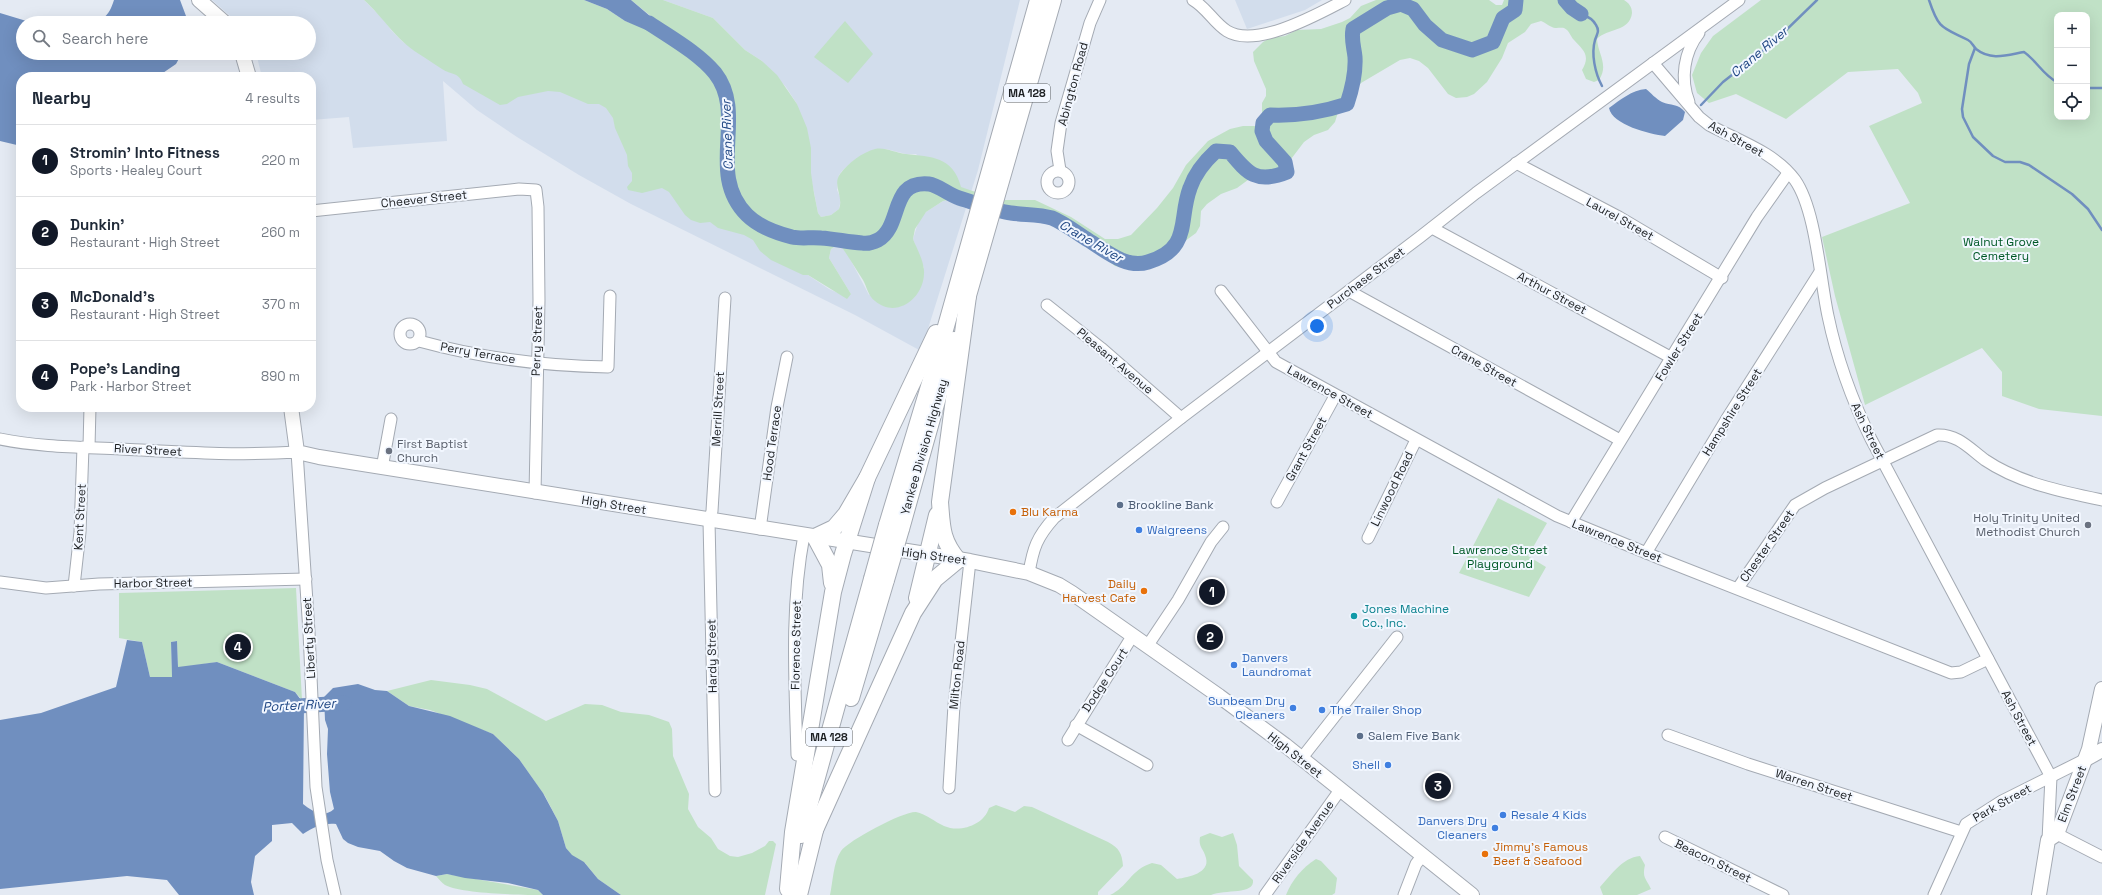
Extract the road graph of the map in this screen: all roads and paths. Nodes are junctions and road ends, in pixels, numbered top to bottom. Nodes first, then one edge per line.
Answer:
1 (199, 0) edge
2 (1038, 0) edge
3 (1053, 0) edge
4 (1100, 0) edge
5 (1193, 0) edge
6 (1345, 0) edge
7 (1736, 1) edge
8 (217, 16) edge
9 (1708, 22) junction
10 (244, 60) edge
11 (1653, 63) junction
12 (248, 72) edge
13 (1691, 108) junction
14 (1516, 163) junction
15 (1060, 170) dead end
16 (1788, 172) junction
17 (993, 184) junction
18 (536, 190) joint
19 (316, 210) edge
20 (1432, 228) junction
21 (1820, 272) junction
22 (1722, 278) junction
23 (1221, 291) dead end
24 (1349, 291) junction
25 (962, 292) junction
26 (610, 296) dead end
27 (725, 298) dead end
28 (1047, 305) dead end
29 (420, 341) dead end
30 (946, 346) junction
31 (1268, 352) junction
32 (787, 357) dead end
33 (1672, 358) junction
34 (537, 364) junction
35 (929, 383) junction
36 (1335, 396) junction
37 (90, 412) edge
38 (292, 412) edge
39 (1181, 418) junction
40 (391, 419) dead end
41 (0, 438) edge
42 (1416, 440) junction
43 (1620, 440) junction
44 (86, 447) junction
45 (297, 452) junction
46 (1882, 460) junction
47 (382, 468) junction
48 (868, 478) junction
49 (536, 493) junction
50 (2102, 500) edge
51 (940, 502) junction
52 (1277, 502) dead end
53 (709, 521) junction
54 (1571, 522) junction
55 (1223, 527) dead end
56 (760, 529) junction
57 (809, 536) junction
58 (1368, 538) dead end
59 (848, 543) junction
60 (1646, 553) junction
61 (928, 556) junction
62 (964, 561) junction
63 (1028, 573) junction
64 (306, 579) junction
65 (879, 580) junction
66 (0, 582) edge
67 (74, 586) junction
68 (1738, 588) junction
69 (833, 592) junction
70 (913, 613) junction
71 (1133, 635) junction
72 (1397, 637) dead end
73 (1148, 645) junction
74 (1988, 659) junction
75 (2102, 689) edge
76 (1076, 724) junction
77 (2098, 724) edge
78 (1668, 735) dead end
79 (1068, 740) dead end
80 (2102, 750) edge
81 (797, 755) dead end
82 (1301, 759) junction
83 (2086, 759) junction
84 (1147, 765) dead end
85 (2051, 777) junction
86 (949, 788) dead end
87 (1340, 790) junction
88 (714, 791) dead end
89 (814, 832) junction
90 (1961, 832) junction
91 (1665, 837) dead end
92 (2053, 837) junction
93 (1423, 856) junction
94 (2102, 857) edge
95 (791, 893) edge
96 (1469, 894) edge
97 (335, 895) edge
98 (1265, 895) edge
99 (1404, 895) edge
100 (1783, 895) edge
101 (1934, 895) edge
102 (2039, 895) edge

1 - 8 main road
2 - 17 highway, Yankee Division Highway / MA 128
3 - 17 highway, Yankee Division Highway / MA 128
4 - 15 street, Abington Road
5 - 6 street
7 - 9 street
9 - 11 street
9 - 13 street
10 - 12 main road
11 - 13 street, Ash Street
11 - 14 street, Purchase Street
13 - 16 street, Ash Street
14 - 20 street, Purchase Street
14 - 22 street, Laurel Street
16 - 21 street, Ash Street
16 - 22 street, Fowler Street
17 - 25 highway, Yankee Division Highway / MA 128
18 - 19 street, Cheever Street
18 - 34 street, Perry Street
20 - 24 street, Purchase Street
20 - 33 street, Arthur Street
21 - 46 street, Ash Street
21 - 60 street, Hampshire Street
22 - 33 street, Fowler Street
23 - 31 street, Lawrence Street
24 - 31 street, Purchase Street
24 - 43 street, Crane Street
25 - 30 highway, Yankee Division Highway / MA 128
25 - 30 highway
26 - 34 street, Perry Terrace
27 - 53 street, Merrill Street
28 - 39 street, Pleasant Avenue
29 - 34 street, Perry Terrace
30 - 35 highway, Yankee Division Highway / MA 128
30 - 35 highway
30 - 51 highway
31 - 36 street, Lawrence Street
31 - 39 street, Purchase Street
32 - 56 street, Hood Terrace
33 - 43 street, Fowler Street
34 - 49 street, Perry Street
35 - 48 highway
35 - 65 highway, Yankee Division Highway / MA 128, bridge
36 - 42 street, Lawrence Street
36 - 52 street, Grant Street
37 - 44 street, Kent Street
38 - 45 main road
39 - 63 street, Purchase Street
40 - 47 street
41 - 44 street, River Street
42 - 54 street, Lawrence Street
42 - 58 street, Linwood Road
43 - 54 street, Fowler Street
44 - 45 street, River Street
44 - 67 street, Kent Street
45 - 47 main road, High Street
45 - 64 street, Liberty Street
46 - 50 street, Chester Street
46 - 68 street, Chester Street
46 - 74 street, Ash Street
47 - 49 main road, High Street
48 - 57 highway
48 - 59 highway
49 - 53 main road, High Street
51 - 61 highway
51 - 62 highway
53 - 56 main road, High Street
53 - 88 street, Hardy Street
54 - 60 street, Lawrence Street
55 - 73 street
56 - 57 main road, High Street
57 - 59 main road, High Street
57 - 69 highway
57 - 81 street, Florence Street
59 - 61 main road, High Street
59 - 69 highway
60 - 68 street, Lawrence Street
61 - 62 main road, High Street
61 - 70 highway
62 - 63 main road, High Street
62 - 70 highway
62 - 86 street, Milton Road
63 - 71 main road, High Street
64 - 67 street, Harbor Street
64 - 97 street, Liberty Street
65 - 89 highway, Yankee Division Highway / MA 128
65 - 95 highway, Yankee Division Highway / MA 128
66 - 67 street, Harbor Street
68 - 74 street, Lawrence Street
69 - 95 highway
70 - 89 highway
71 - 73 main road, High Street
71 - 76 street, Dodge Court
72 - 82 street
73 - 82 main road, High Street
74 - 85 street, Ash Street
75 - 77 main road, Elm Street
76 - 79 street, Dodge Court
76 - 84 street, Dodge Court
77 - 83 main road, Elm Street
78 - 90 street, Warren Street
80 - 83 main road
82 - 87 main road, High Street
83 - 85 street, Park Street
83 - 92 main road, Elm Street
85 - 90 street, Park Street
85 - 92 street
87 - 93 main road, High Street
87 - 98 street, Riverside Avenue
89 - 95 highway, Yankee Division Highway / MA 128
90 - 101 street, Park Street
91 - 100 street, Beacon Street
92 - 94 street
92 - 102 main road, Elm Street
93 - 96 main road, High Street
93 - 99 street

